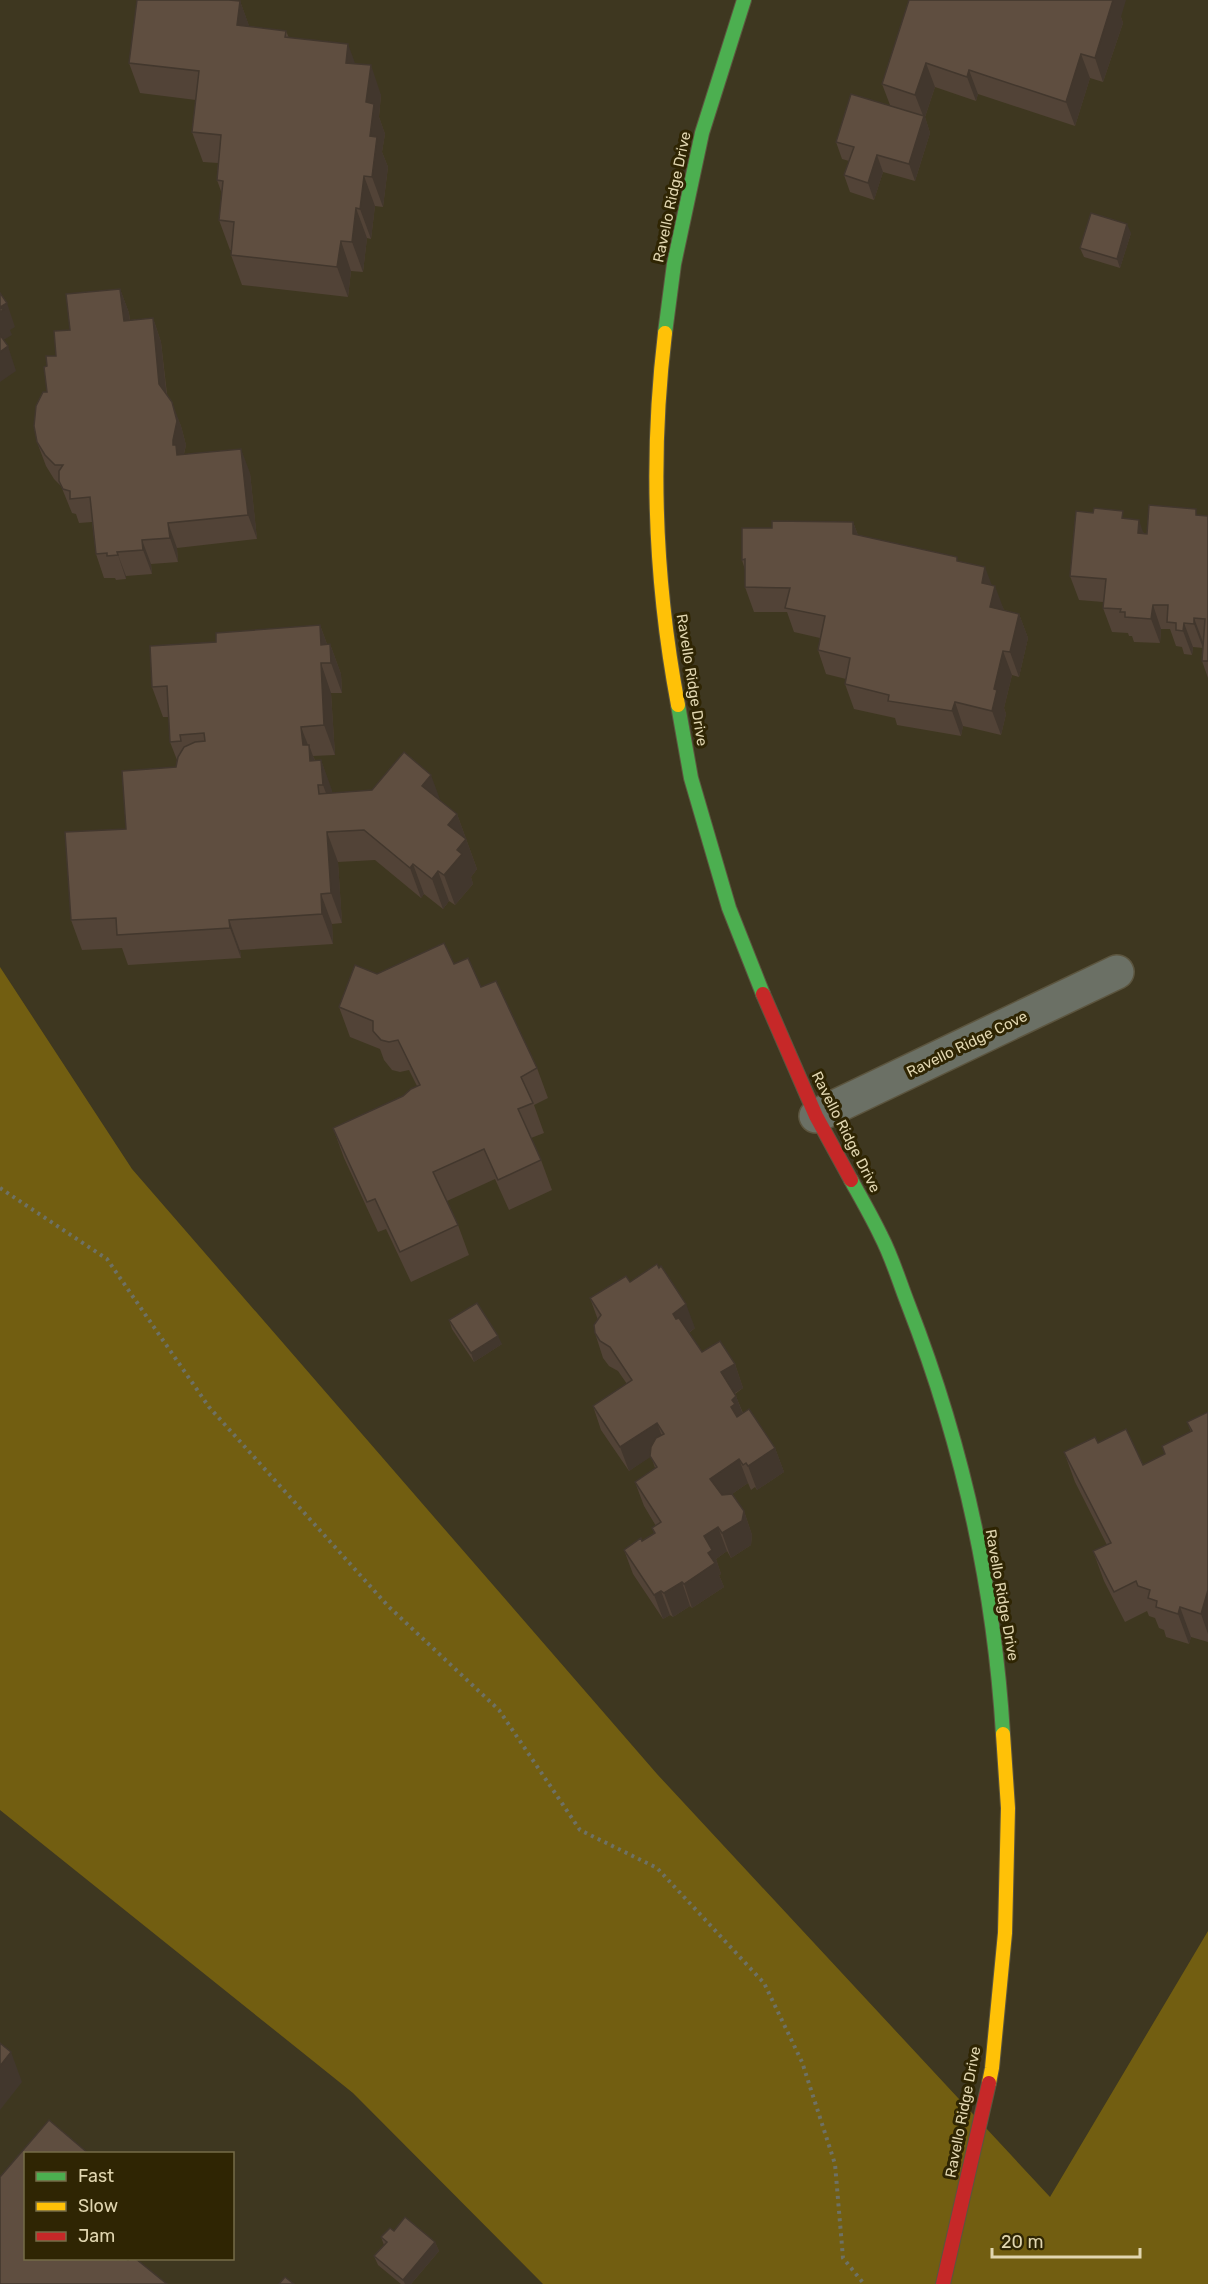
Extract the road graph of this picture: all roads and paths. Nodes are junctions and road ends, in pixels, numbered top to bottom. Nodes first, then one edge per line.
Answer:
1 (744, 0) edge
2 (1118, 972) dead end
3 (816, 1116) junction
4 (0, 1188) edge
5 (864, 2284) edge
6 (943, 2284) edge

1 - 3 street, Ravello Ridge Drive
2 - 3 street, Ravello Ridge Cove
3 - 6 street, Ravello Ridge Drive
4 - 5 path

